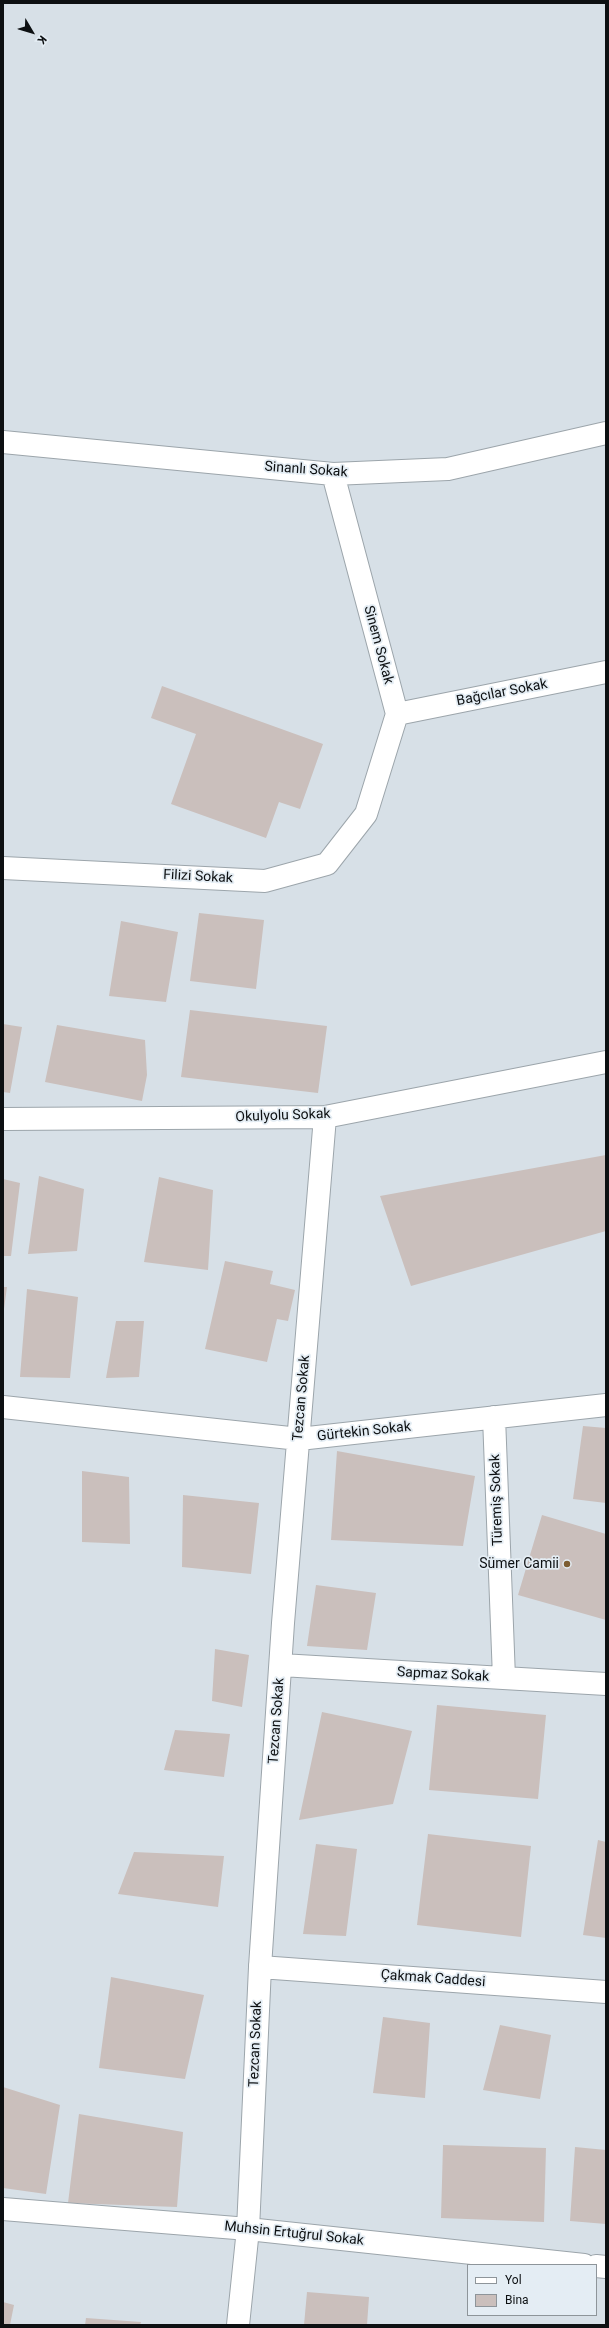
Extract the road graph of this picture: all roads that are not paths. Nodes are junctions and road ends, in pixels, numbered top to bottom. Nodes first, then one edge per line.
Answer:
1 (606, 433) edge
2 (3, 442) edge
3 (333, 474) junction
4 (606, 672) edge
5 (397, 714) junction
6 (3, 868) edge
7 (606, 1062) edge
8 (325, 1117) junction
9 (3, 1119) edge
10 (606, 1405) edge
11 (3, 1407) edge
12 (494, 1417) junction
13 (298, 1439) junction
14 (281, 1665) junction
15 (504, 1678) junction
16 (606, 1684) edge
17 (260, 1967) junction
18 (606, 1992) edge
19 (3, 2209) edge
20 (248, 2229) junction
21 (575, 2264) edge
22 (238, 2325) edge

1 - 3 street, Sinanlı Sokak
2 - 3 street, Sinanlı Sokak
3 - 5 street, Sinem Sokak
4 - 5 street, Bağcılar Sokak
5 - 6 street, Filizi Sokak
7 - 8 street, Okulyolu Sokak
8 - 9 street, Okulyolu Sokak
8 - 13 street, Tezcan Sokak
10 - 12 street, Gürtekin Sokak
11 - 13 street, Gürtekin Sokak
12 - 13 street, Gürtekin Sokak
12 - 15 street, Türemiş Sokak
13 - 14 street, Tezcan Sokak
14 - 15 street, Sapmaz Sokak
14 - 17 street, Tezcan Sokak
15 - 16 street, Sapmaz Sokak
17 - 18 street, Çakmak Caddesi
17 - 20 street, Tezcan Sokak
19 - 20 street, Muhsin Ertuğrul Sokak
20 - 21 street, Muhsin Ertuğrul Sokak
20 - 22 street, Tezcan Sokak

